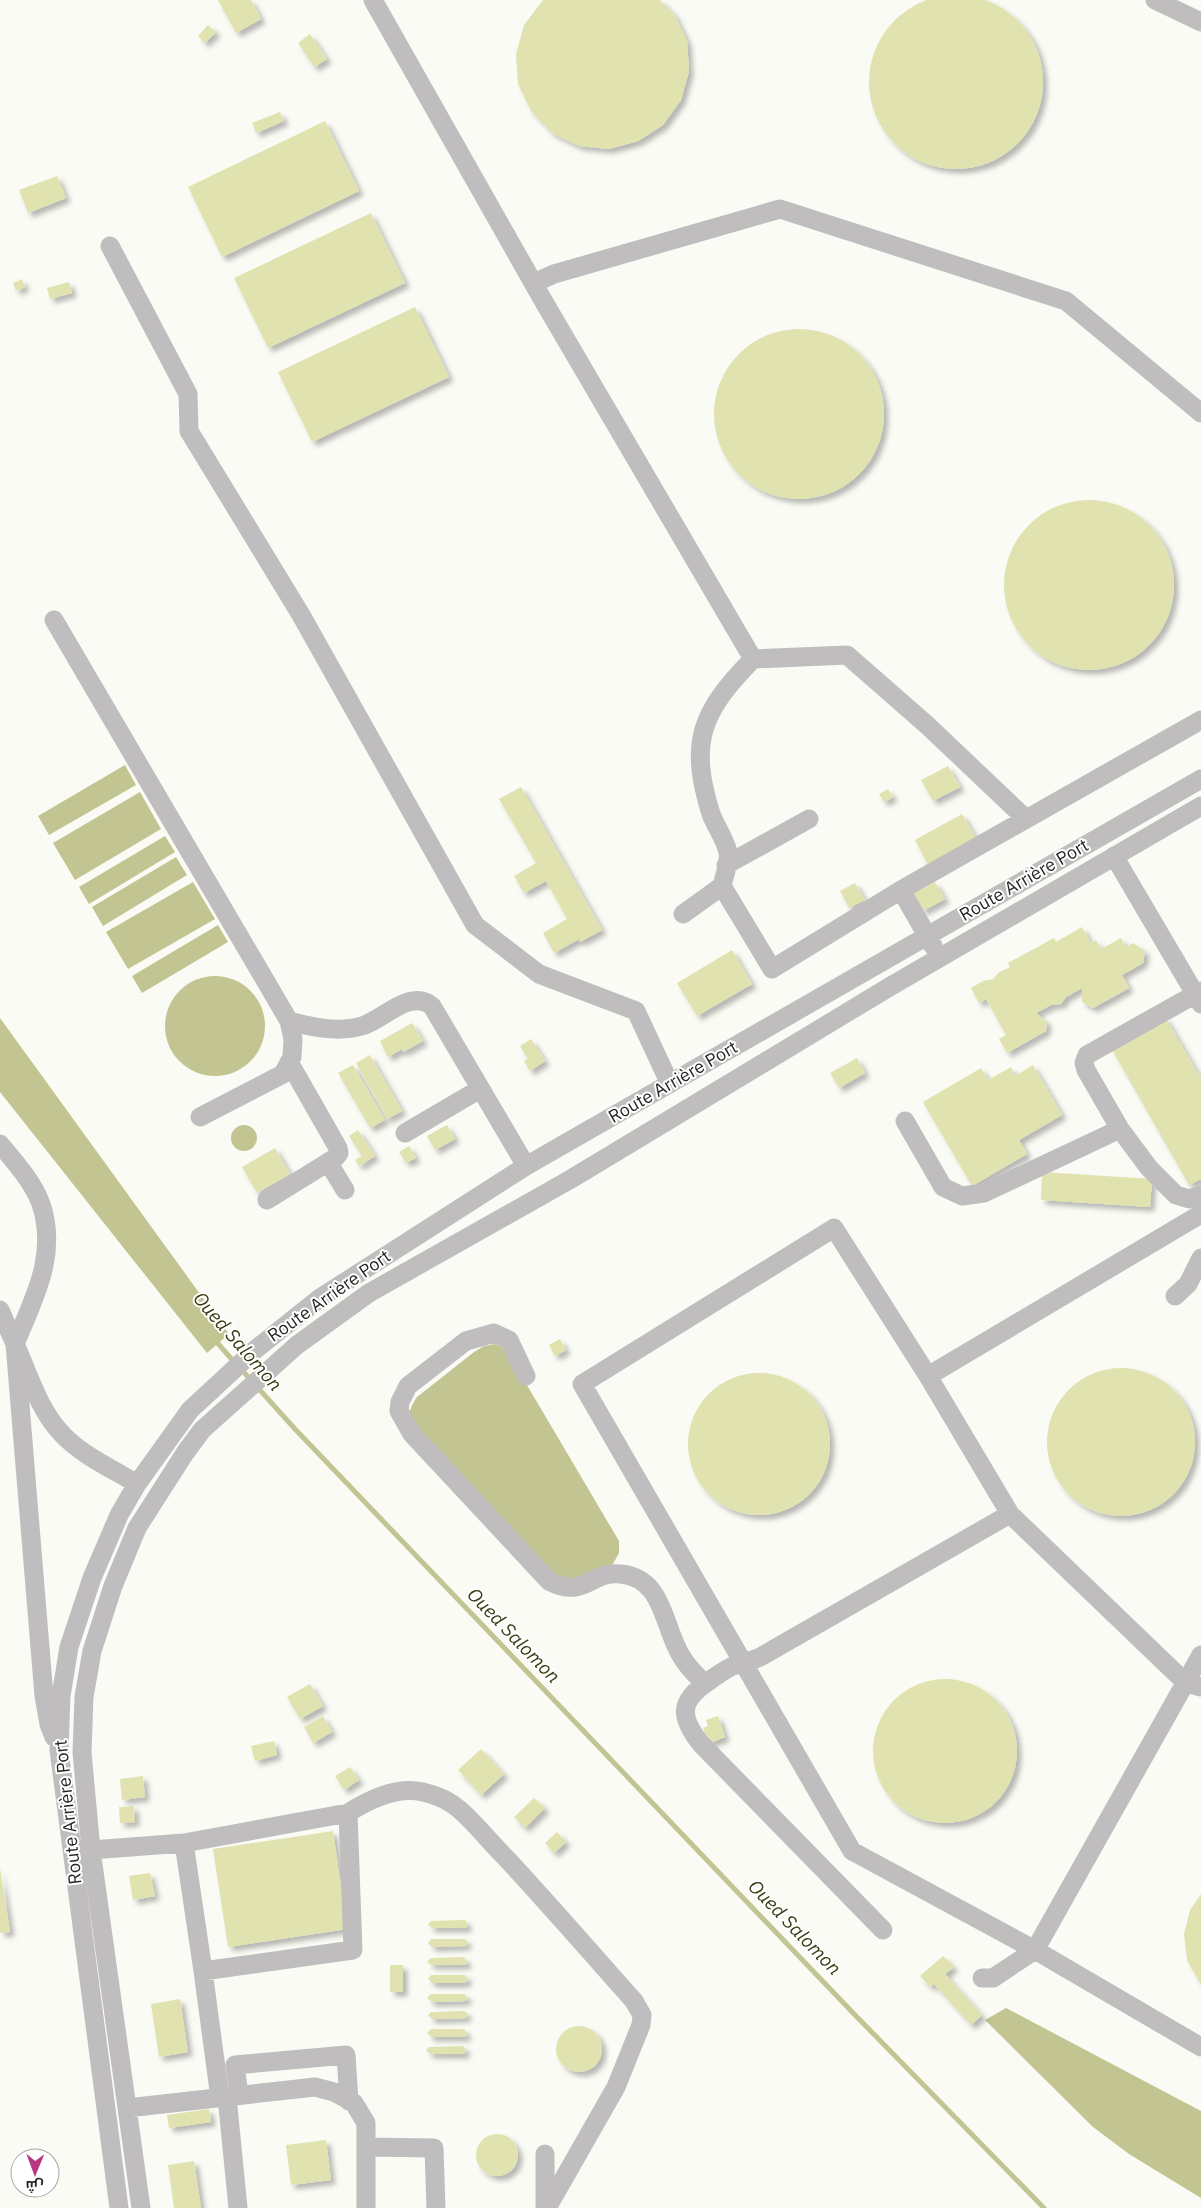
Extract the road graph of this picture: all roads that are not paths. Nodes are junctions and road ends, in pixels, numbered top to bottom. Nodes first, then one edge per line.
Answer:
1 (373, 0) edge
2 (1155, 0) edge
3 (1201, 22) edge
4 (110, 246) dead end
5 (534, 283) junction
6 (1201, 413) edge
7 (54, 620) dead end
8 (753, 659) junction
9 (1201, 720) edge
10 (1201, 779) edge
11 (1201, 806) edge
12 (809, 819) dead end
13 (1026, 819) junction
14 (1114, 856) junction
15 (726, 865) junction
16 (722, 886) junction
17 (901, 890) junction
18 (684, 914) dead end
19 (927, 936) junction
20 (940, 958) junction
21 (1199, 996) edge
22 (289, 1021) junction
23 (289, 1070) junction
24 (670, 1084) junction
25 (480, 1089) junction
26 (200, 1117) dead end
27 (905, 1121) dead end
28 (1120, 1129) junction
29 (405, 1133) dead end
30 (0, 1144) edge
31 (328, 1162) junction
32 (526, 1166) junction
33 (345, 1190) dead end
34 (1201, 1195) edge
35 (267, 1200) dead end
36 (1201, 1214) edge
37 (1201, 1258) edge
38 (1175, 1296) dead end
39 (0, 1310) edge
40 (15, 1344) junction
41 (526, 1376) dead end
42 (928, 1376) junction
43 (137, 1484) junction
44 (1010, 1514) junction
45 (1201, 1655) edge
46 (742, 1663) junction
47 (705, 1684) junction
48 (1193, 1685) edge
49 (59, 1750) junction
50 (348, 1812) junction
51 (184, 1843) junction
52 (91, 1850) junction
53 (883, 1930) dead end
54 (1034, 1950) junction
55 (203, 1971) junction
56 (982, 1978) dead end
57 (1201, 2047) edge
58 (229, 2096) junction
59 (349, 2101) junction
60 (127, 2108) junction
61 (366, 2147) junction
62 (545, 2154) dead end
63 (118, 2208) edge
64 (141, 2208) edge
65 (238, 2208) edge
66 (366, 2208) edge
67 (436, 2208) edge
68 (546, 2208) edge

1 - 5 street
2 - 3 street
4 - 24 street
5 - 6 street
5 - 8 street
7 - 22 street
8 - 13 street
8 - 15 street
9 - 13 street
10 - 19 street, Route Arrière Port
11 - 14 street, Route Arrière Port
12 - 15 street
13 - 17 street
14 - 20 street, Route Arrière Port
14 - 21 street
15 - 16 street
16 - 17 street
16 - 18 street
17 - 19 street
19 - 20 street
19 - 24 street, Route Arrière Port
20 - 52 street, Route Arrière Port
21 - 28 street
22 - 23 street
22 - 25 street
23 - 26 street
23 - 31 street
24 - 32 street, Route Arrière Port
25 - 29 street
25 - 32 street
27 - 28 street
28 - 34 street
30 - 40 street
31 - 33 street
31 - 35 street
32 - 43 street, Route Arrière Port
36 - 42 street
37 - 38 street
39 - 40 street
40 - 43 street
40 - 49 street
41 - 47 street
42 - 44 street
42 - 46 street
43 - 49 street, Route Arrière Port
44 - 46 street
44 - 48 street
45 - 48 street
46 - 47 street
46 - 54 street
47 - 53 street
48 - 54 street
49 - 63 street, Route Arrière Port
50 - 51 street
50 - 55 street
50 - 68 street
51 - 52 street
51 - 55 street
52 - 60 street, Route Arrière Port
54 - 56 street
54 - 57 street
55 - 58 street
58 - 59 street
58 - 59 street
58 - 60 street
58 - 65 street
59 - 61 street
60 - 64 street, Route Arrière Port
61 - 66 street
61 - 67 street
62 - 68 street

